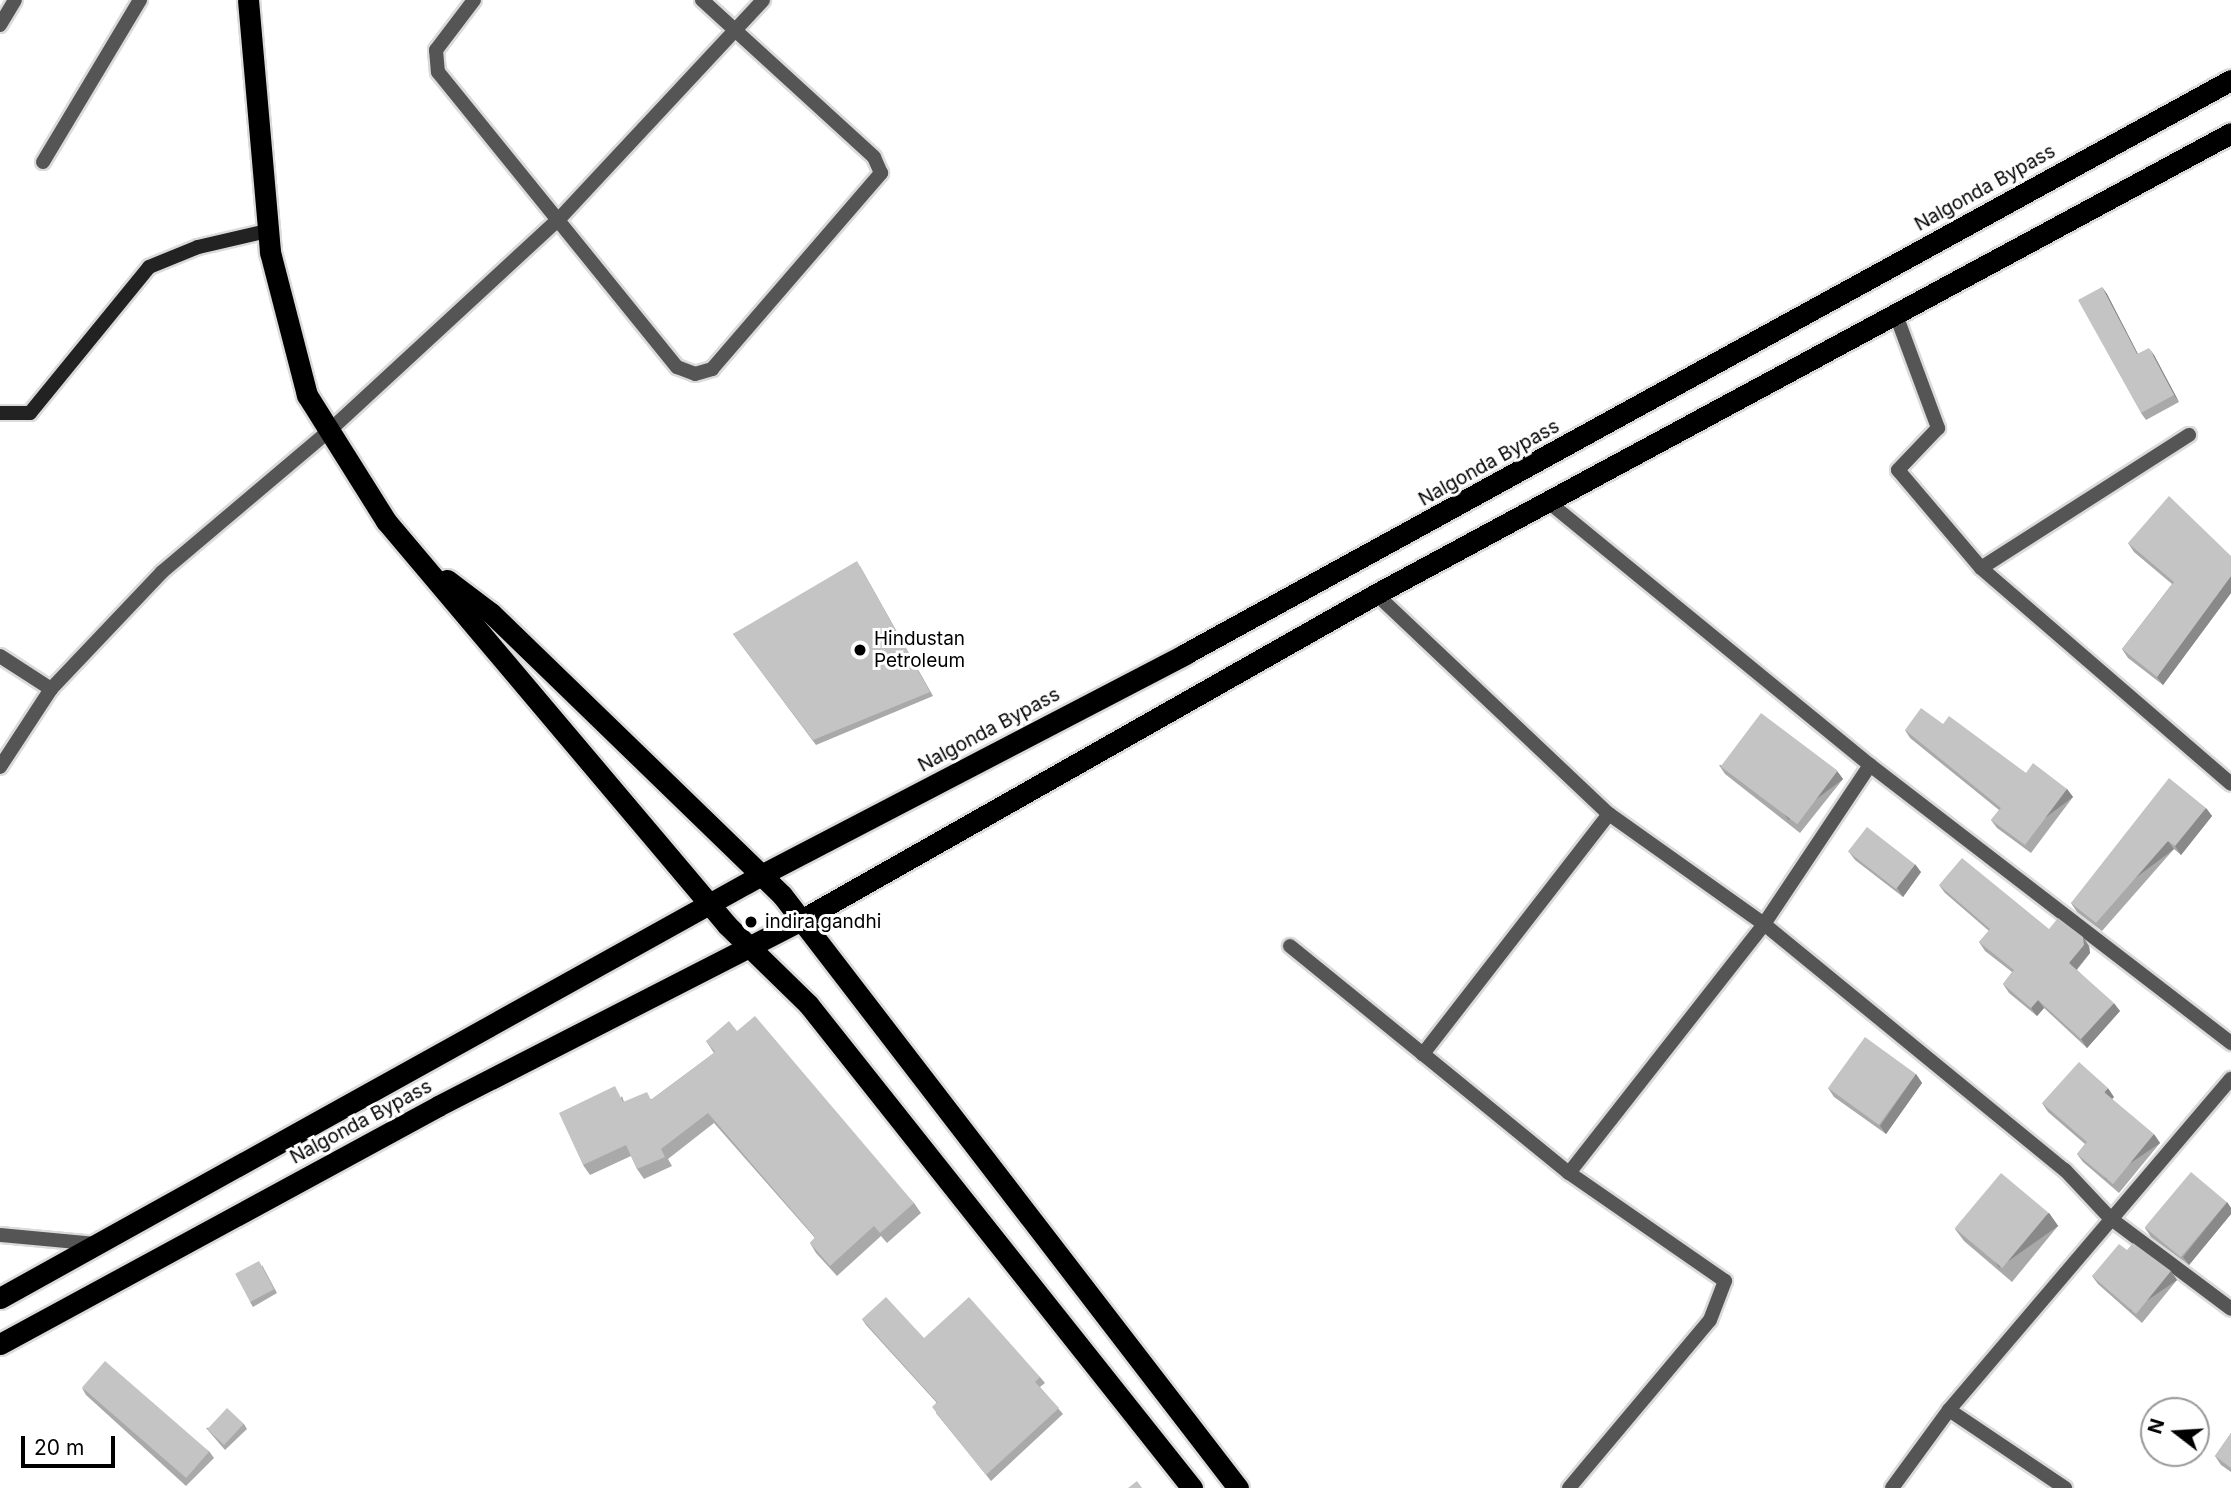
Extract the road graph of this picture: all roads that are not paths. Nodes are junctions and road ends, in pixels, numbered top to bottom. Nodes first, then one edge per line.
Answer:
1 (15, 0) edge
2 (140, 0) edge
3 (248, 0) edge
4 (474, 0) edge
5 (702, 0) edge
6 (763, 0) edge
7 (0, 25) edge
8 (731, 29) junction
9 (2231, 80) edge
10 (2231, 133) edge
11 (43, 162) dead end
12 (559, 219) junction
13 (267, 231) junction
14 (1896, 316) junction
15 (0, 413) edge
16 (329, 431) junction
17 (2189, 435) dead end
18 (1551, 503) junction
19 (1981, 568) junction
20 (431, 569) junction
21 (1376, 594) junction
22 (0, 656) edge
23 (51, 689) junction
24 (1870, 765) junction
25 (0, 767) edge
26 (2231, 783) edge
27 (1609, 814) junction
28 (763, 874) junction
29 (710, 904) junction
30 (801, 920) junction
31 (1764, 924) junction
32 (1290, 946) dead end
33 (748, 948) junction
34 (2231, 1043) edge
35 (1423, 1054) junction
36 (2231, 1079) edge
37 (1569, 1173) junction
38 (2110, 1218) junction
39 (0, 1236) edge
40 (98, 1245) junction
41 (0, 1297) edge
42 (2231, 1309) edge
43 (0, 1344) edge
44 (1949, 1410) junction
45 (1192, 1488) edge
46 (1238, 1488) edge
47 (1569, 1488) edge
48 (1892, 1488) edge
49 (2065, 1488) edge

1 - 7 street
2 - 11 street
3 - 13 highway
4 - 12 street
5 - 8 street
6 - 8 street
8 - 12 street
8 - 12 street
9 - 28 highway, Nalgonda Bypass
10 - 14 highway
12 - 16 street
13 - 15 street
13 - 16 highway
14 - 18 highway
14 - 19 street
16 - 20 highway
16 - 23 street
17 - 19 street
18 - 21 highway
18 - 24 street
19 - 26 street
20 - 28 highway
20 - 29 highway
21 - 27 street
21 - 30 highway
22 - 23 street
23 - 25 street
24 - 31 street
24 - 34 street
27 - 31 street
27 - 35 street
28 - 29 highway, Nalgonda Bypass
28 - 30 highway
29 - 33 highway
29 - 40 highway, Nalgonda Bypass
30 - 33 highway, Nalgonda Bypass
30 - 46 highway
31 - 37 street
31 - 38 street
32 - 35 street
33 - 43 highway, Nalgonda Bypass
33 - 45 highway
35 - 37 street
36 - 38 street
37 - 47 street
38 - 42 street
38 - 44 street
39 - 40 street
40 - 41 highway, Nalgonda Bypass
44 - 48 street
44 - 49 street

